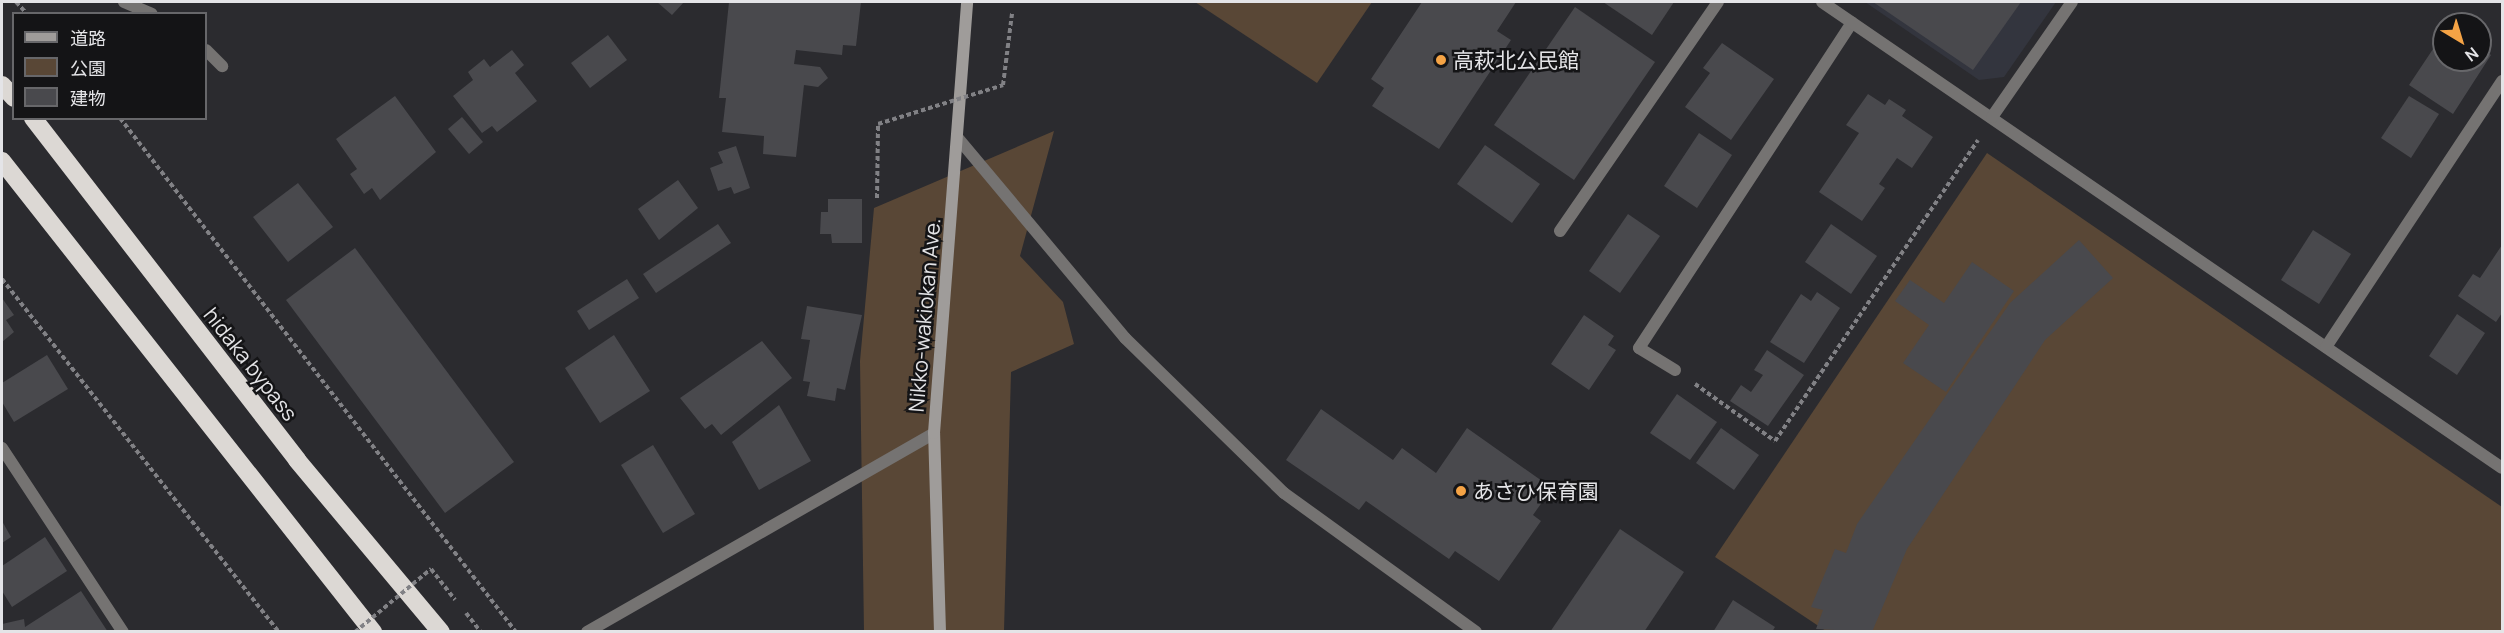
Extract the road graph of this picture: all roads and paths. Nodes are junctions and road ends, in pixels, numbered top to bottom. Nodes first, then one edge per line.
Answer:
1 (124, 2) edge
2 (967, 2) edge
3 (1718, 2) edge
4 (1822, 2) edge
5 (2072, 2) edge
6 (147, 12) edge
7 (1012, 14) dead end
8 (1852, 22) junction
9 (207, 51) edge
10 (222, 66) dead end
11 (2502, 81) edge
12 (1992, 117) junction
13 (35, 120) edge
14 (122, 120) edge
15 (957, 137) junction
16 (1980, 137) dead end
17 (2, 161) edge
18 (877, 198) dead end
19 (1560, 231) dead end
20 (2, 279) edge
21 (2326, 347) junction
22 (1675, 370) joint
23 (934, 433) junction
24 (2, 448) edge
25 (2502, 468) edge
26 (431, 569) dead end
27 (123, 632) edge
28 (279, 632) edge
29 (355, 632) edge
30 (372, 632) edge
31 (441, 632) edge
32 (516, 632) edge
33 (587, 632) edge
34 (940, 632) edge
35 (1476, 632) edge

1 - 6 street
2 - 15 street, Nikko-wakiokan Ave.
3 - 19 street
4 - 8 street
5 - 12 street
7 - 18 path, bridge
8 - 12 street
8 - 22 street
9 - 10 street
11 - 21 street
12 - 21 street
13 - 31 highway, hidaka bypass
14 - 32 path
15 - 23 street, Nikko-wakiokan Ave.
15 - 35 street
16 - 22 path
17 - 30 highway
20 - 28 path
21 - 25 street
23 - 33 street
23 - 34 street, Nikko-wakiokan Ave.
24 - 27 street
26 - 29 path, bridge

